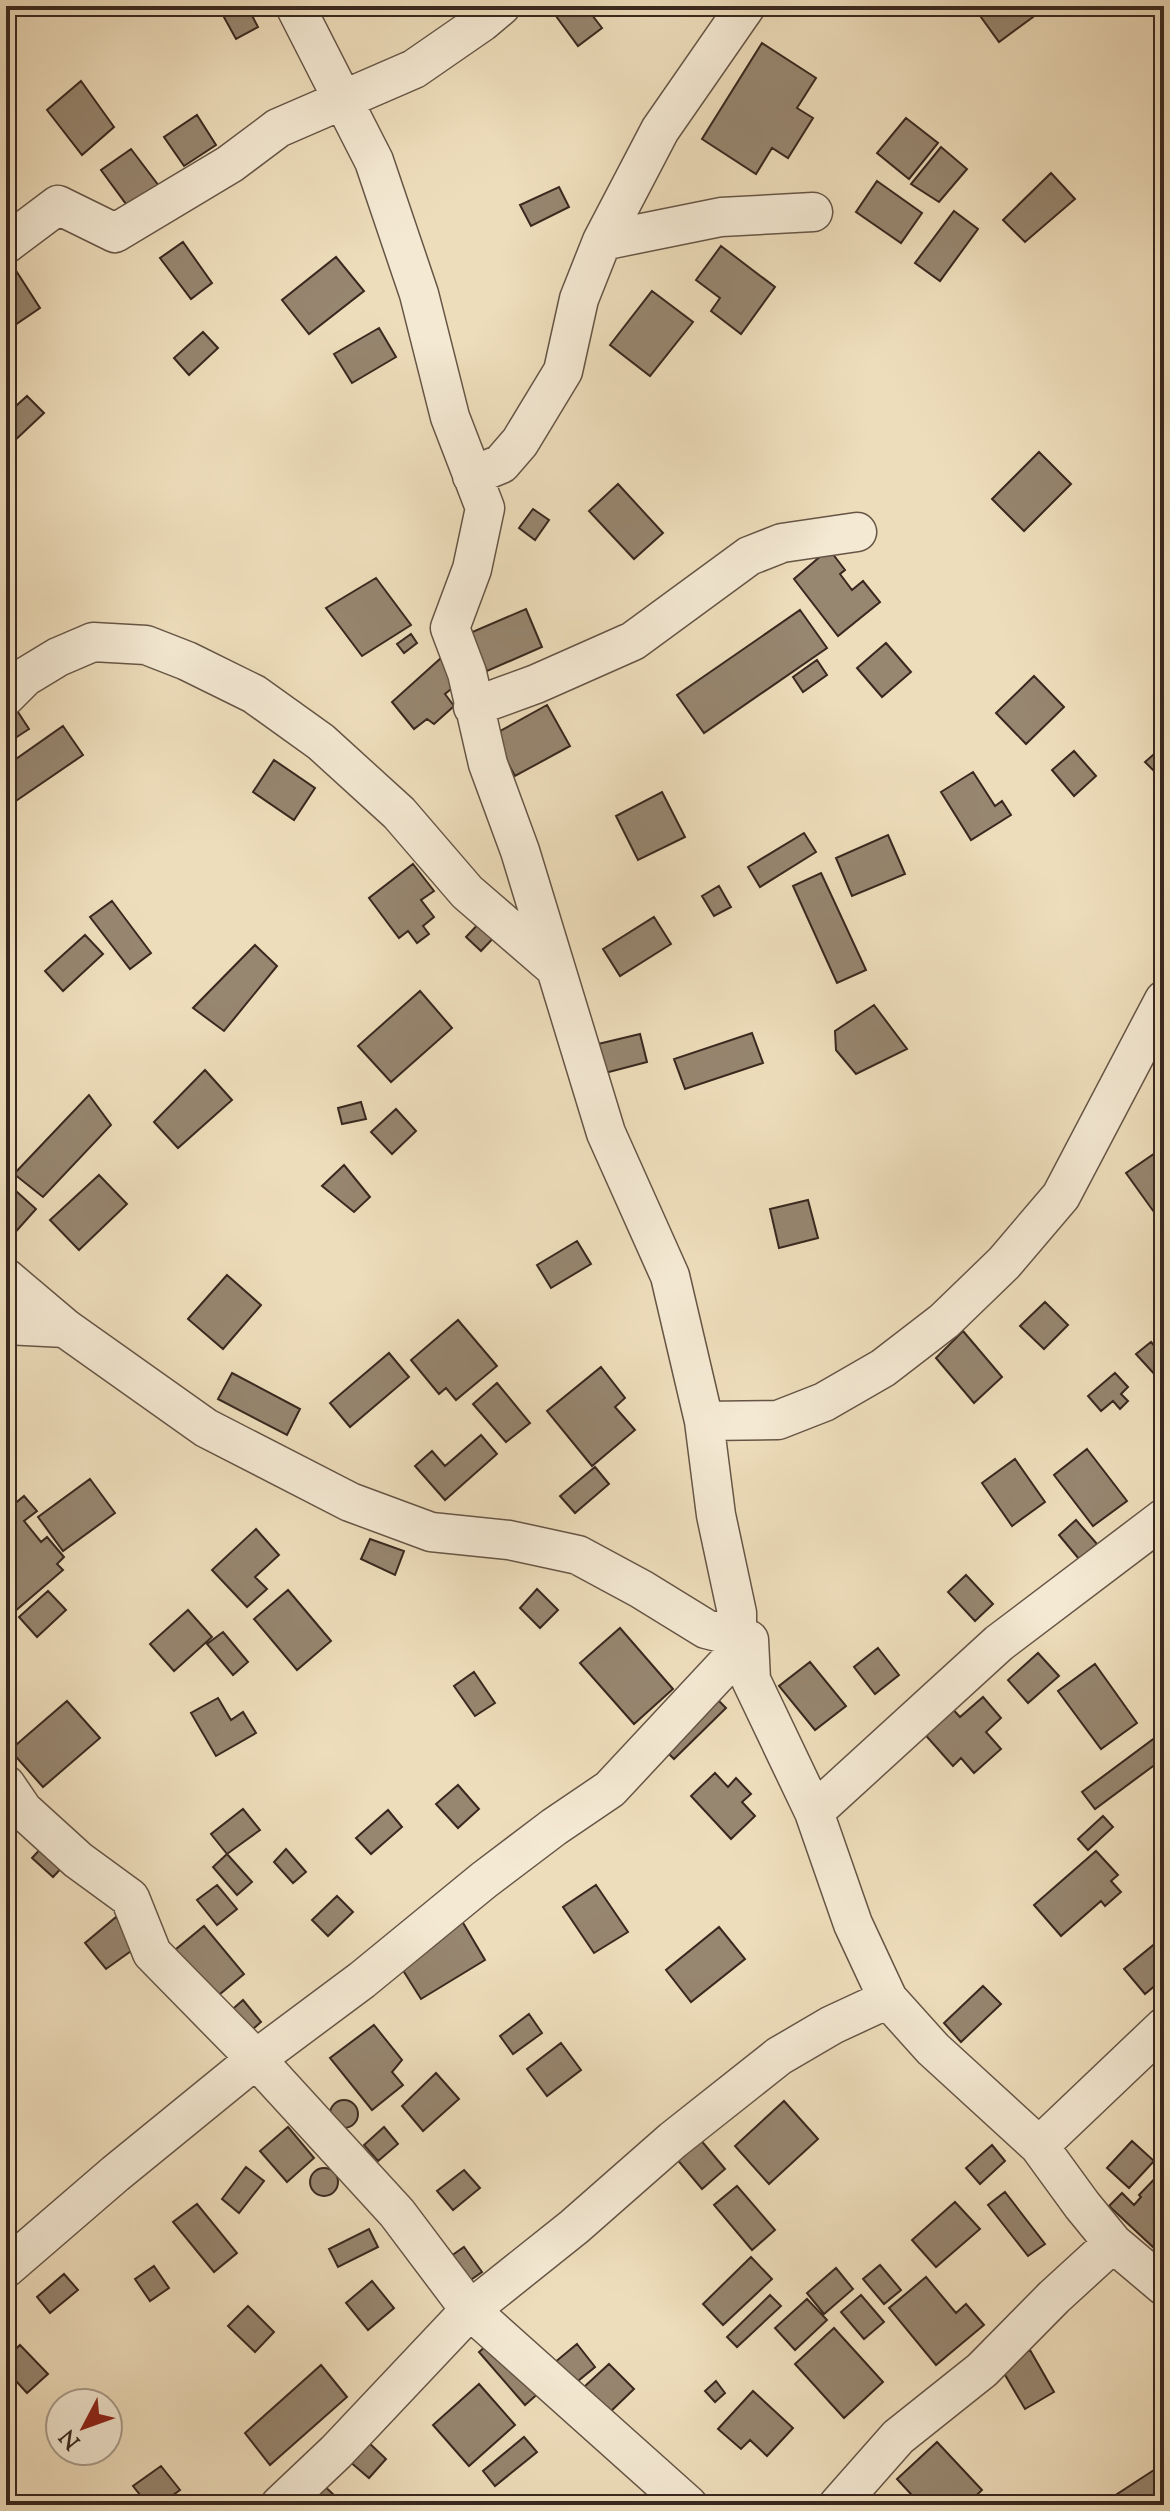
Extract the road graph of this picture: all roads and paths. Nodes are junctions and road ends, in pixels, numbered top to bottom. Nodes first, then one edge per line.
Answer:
1 (295, 6) edge
2 (501, 6) edge
3 (746, 6) edge
4 (342, 100) junction
5 (813, 212) dead end
6 (602, 241) junction
7 (6, 244) edge
8 (472, 476) junction
9 (857, 532) dead end
10 (6, 696) edge
11 (473, 707) junction
12 (555, 968) junction
13 (1164, 1000) edge
14 (6, 1278) edge
15 (6, 1325) edge
16 (65, 1328) junction
17 (704, 1421) junction
18 (1164, 1518) edge
19 (749, 1640) junction
20 (6, 1785) edge
21 (814, 1812) junction
22 (888, 1999) junction
23 (1164, 2027) edge
24 (256, 2059) junction
25 (1039, 2146) junction
26 (1113, 2243) junction
27 (6, 2268) edge
28 (1164, 2286) edge
29 (470, 2310) junction
30 (280, 2505) edge
31 (688, 2505) edge
32 (838, 2505) edge

1 - 4 street
2 - 4 street
3 - 6 street
4 - 7 street
4 - 8 street
5 - 6 street
6 - 8 street
8 - 11 street
9 - 11 street
10 - 12 street
11 - 12 street
12 - 17 street
13 - 17 street
14 - 16 street
15 - 16 street
16 - 19 street
17 - 19 street
18 - 21 street
19 - 21 street
19 - 24 street
20 - 24 street
21 - 22 street
22 - 25 street
22 - 29 street
23 - 25 street
24 - 27 street
24 - 29 street
25 - 26 street
26 - 28 street
26 - 32 street
29 - 30 street
29 - 31 street

